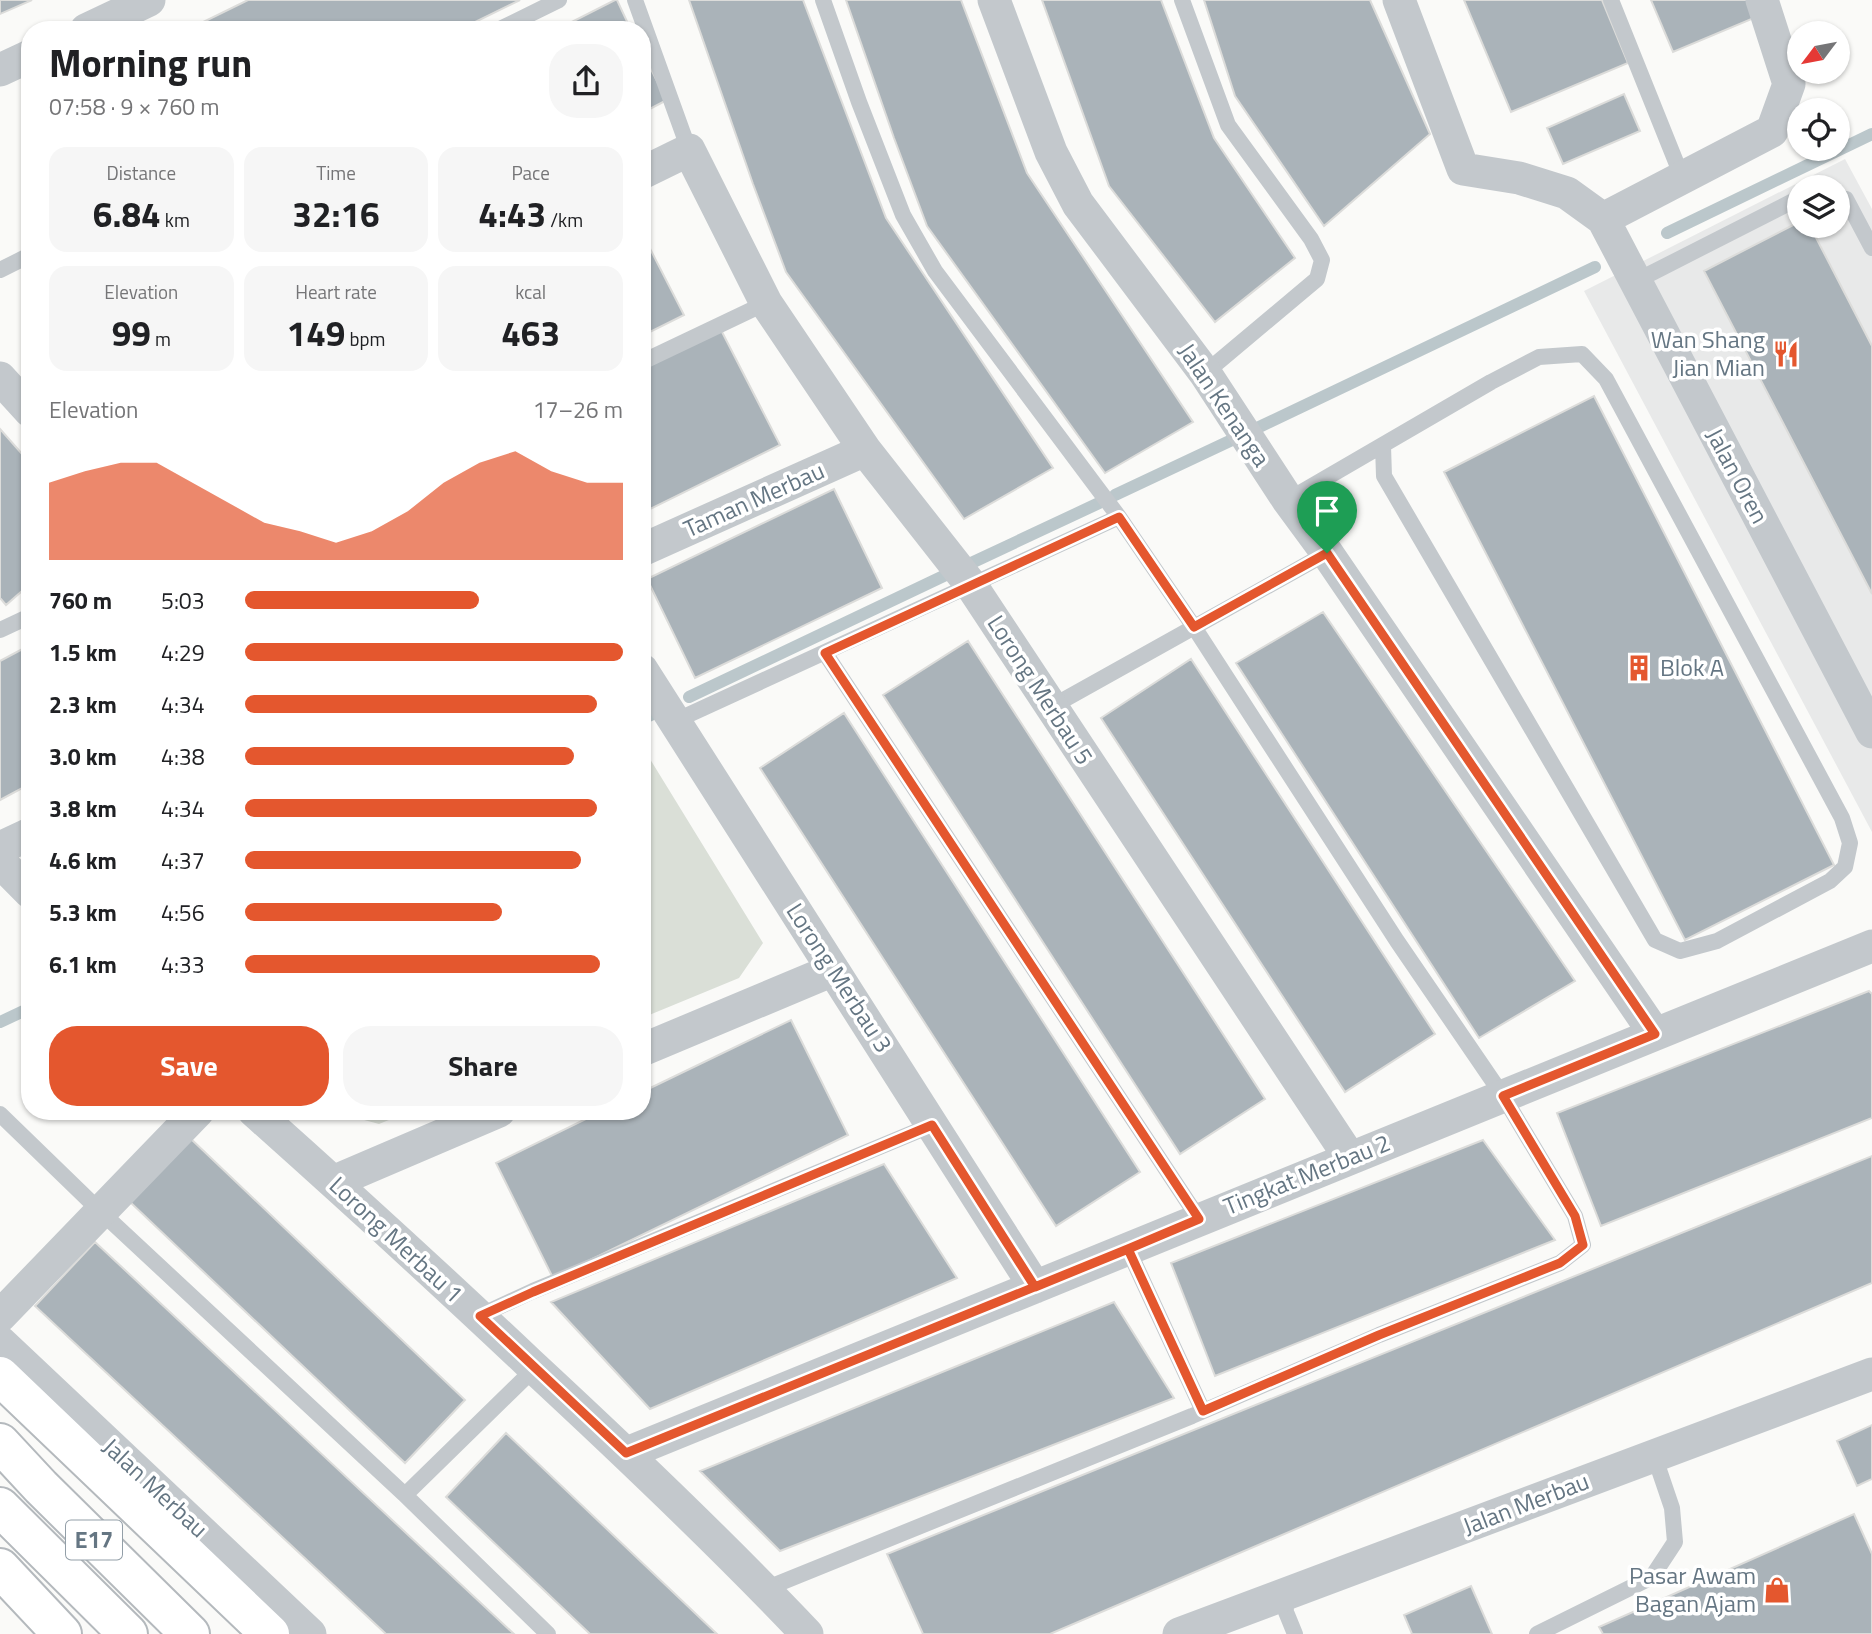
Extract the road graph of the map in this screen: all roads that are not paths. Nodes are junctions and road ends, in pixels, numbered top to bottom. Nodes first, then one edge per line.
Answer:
1 (149, 0) edge
2 (559, 0) edge
3 (635, 0) edge
4 (823, 0) edge
5 (994, 0) edge
6 (1182, 0) edge
7 (1399, 0) edge
8 (1611, 0) edge
9 (1762, 0) edge
10 (105, 21) edge
11 (516, 21) edge
12 (643, 21) edge
13 (651, 44) edge
14 (21, 60) edge
15 (0, 71) edge
16 (689, 150) junction
17 (651, 169) edge
18 (1682, 177) junction
19 (1787, 204) edge
20 (1850, 207) edge
21 (1603, 219) junction
22 (1872, 248) edge
23 (21, 260) edge
24 (0, 270) edge
25 (1636, 281) junction
26 (766, 303) junction
27 (651, 358) edge
28 (1205, 373) junction
29 (0, 378) edge
30 (21, 401) edge
31 (1383, 446) junction
32 (865, 450) junction
33 (1288, 500) junction
34 (1119, 517) junction
35 (651, 546) edge
36 (1327, 553) junction
37 (971, 585) junction
38 (21, 620) edge
39 (1194, 627) junction
40 (0, 630) edge
41 (825, 653) junction
42 (651, 684) edge
43 (1051, 706) junction
44 (675, 721) junction
45 (1872, 732) edge
46 (21, 838) edge
47 (0, 848) edge
48 (0, 862) edge
49 (21, 883) edge
50 (1872, 946) edge
51 (833, 970) junction
52 (1655, 1034) junction
53 (651, 1047) edge
54 (1503, 1096) junction
55 (0, 1114) edge
56 (189, 1120) edge
57 (264, 1120) edge
58 (478, 1120) edge
59 (932, 1125) junction
60 (1350, 1158) junction
61 (333, 1182) junction
62 (100, 1211) junction
63 (1199, 1219) junction
64 (1128, 1249) junction
65 (1035, 1287) junction
66 (0, 1316) edge
67 (480, 1316) junction
68 (0, 1342) edge
69 (535, 1368) junction
70 (1872, 1374) edge
71 (0, 1376) edge
72 (1203, 1411) junction
73 (0, 1443) edge
74 (626, 1453) junction
75 (1654, 1455) junction
76 (405, 1495) junction
77 (0, 1507) edge
78 (0, 1568) edge
79 (765, 1589) junction
80 (1285, 1594) junction
81 (62, 1634) edge
82 (128, 1634) edge
83 (190, 1634) edge
84 (270, 1634) edge
85 (310, 1634) edge
86 (548, 1634) edge
87 (807, 1634) edge
88 (1179, 1634) edge
89 (1294, 1634) edge
90 (1537, 1634) edge

1 - 10 street
2 - 11 lane
3 - 12 lane
4 - 34 lane
5 - 28 street, Jalan Kenanga
6 - 28 lane
7 - 21 street
8 - 18 lane
9 - 18 street
13 - 16 lane
14 - 15 street
16 - 17 street
16 - 26 street, Lorong Merbau 5
18 - 21 street
19 - 25 lane
20 - 22 lane
21 - 25 street, Jalan Oren
23 - 24 lane
25 - 45 street, Jalan Oren
26 - 27 lane
26 - 32 street, Lorong Merbau 5
28 - 33 street, Jalan Kenanga
29 - 30 street
31 - 31 lane
31 - 33 lane
32 - 35 street, Taman Merbau
32 - 37 street, Lorong Merbau 5
33 - 36 street, Jalan Kenanga
34 - 37 lane
34 - 39 lane
36 - 39 lane
36 - 52 street, Jalan Kenanga
37 - 41 lane
37 - 43 street, Lorong Merbau 5
38 - 40 lane
39 - 43 lane
39 - 54 lane
41 - 44 lane
41 - 63 lane
42 - 44 street, Lorong Merbau 3
43 - 60 street, Lorong Merbau 5
44 - 51 street, Lorong Merbau 3
46 - 47 street
48 - 49 street
50 - 52 street, Tingkat Merbau 2
51 - 53 street
51 - 59 street, Lorong Merbau 3
52 - 54 street, Tingkat Merbau 2
54 - 60 street, Tingkat Merbau 2
54 - 72 lane
55 - 62 lane
56 - 62 street
57 - 61 street, Lorong Merbau 1
58 - 61 street
59 - 65 street, Lorong Merbau 3
59 - 67 lane
60 - 63 street, Tingkat Merbau 2
61 - 67 street, Lorong Merbau 1
62 - 66 street
62 - 76 lane
63 - 64 street, Tingkat Merbau 2
64 - 65 street, Tingkat Merbau 2
64 - 72 lane
65 - 74 street, Tingkat Merbau 2
67 - 69 street, Lorong Merbau 1
68 - 85 street, Jalan Merbau
69 - 74 street, Lorong Merbau 1
69 - 76 lane
70 - 75 street, Jalan Merbau
71 - 84 highway
72 - 79 lane
73 - 83 highway, E17
74 - 79 street, Lorong Merbau 1
75 - 80 street, Jalan Merbau
75 - 90 lane
76 - 86 lane
77 - 82 highway, E17
78 - 81 highway
79 - 87 street, Lorong Merbau 1
80 - 88 street, Jalan Merbau
80 - 89 lane

